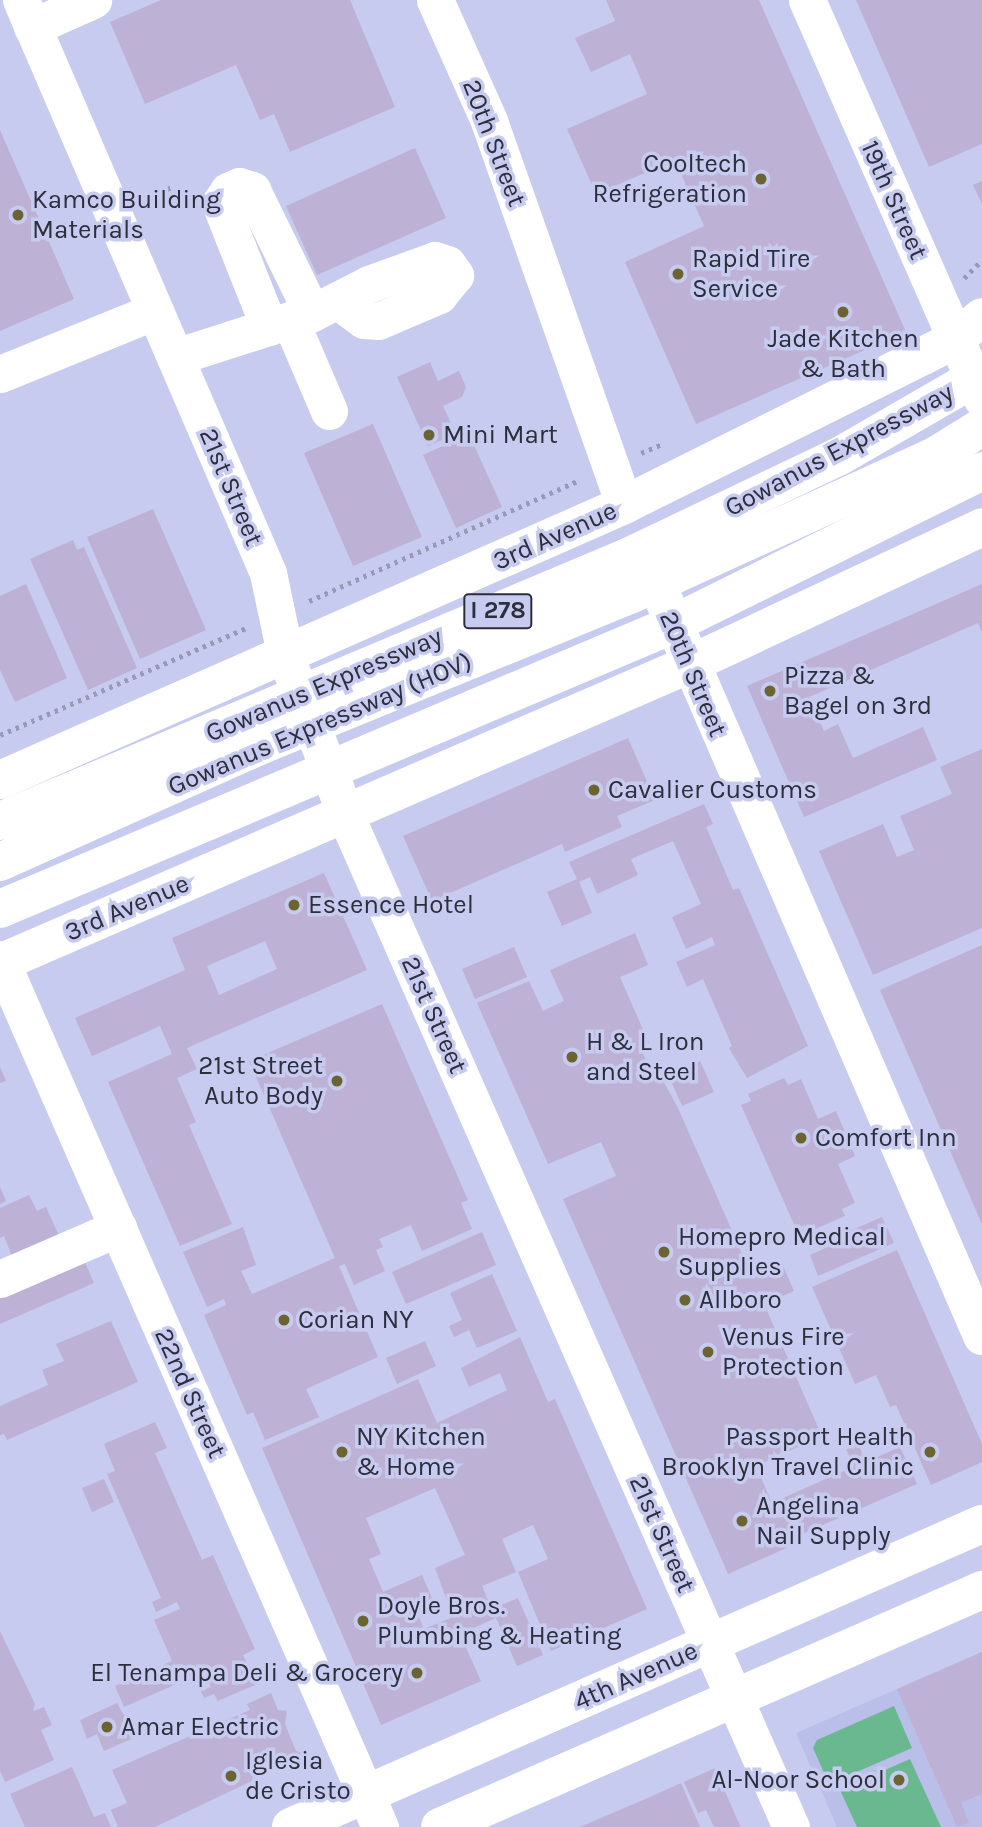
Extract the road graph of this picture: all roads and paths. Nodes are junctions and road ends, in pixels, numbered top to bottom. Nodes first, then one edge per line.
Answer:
1 (93, 0) edge
2 (435, 0) edge
3 (807, 0) edge
4 (26, 13) edge
5 (982, 260) edge
6 (968, 274) dead end
7 (155, 311) junction
8 (969, 328) edge
9 (175, 357) junction
10 (0, 373) edge
11 (982, 374) edge
12 (982, 399) edge
13 (329, 411) dead end
14 (982, 427) edge
15 (982, 471) edge
16 (580, 479) dead end
17 (624, 505) junction
18 (982, 527) edge
19 (340, 585) dead end
20 (240, 630) dead end
21 (285, 654) junction
22 (688, 665) junction
23 (0, 735) edge
24 (0, 780) edge
25 (345, 814) junction
26 (0, 821) edge
27 (0, 862) edge
28 (0, 909) edge
29 (1, 962) edge
30 (118, 1228) junction
31 (0, 1279) edge
32 (982, 1336) edge
33 (982, 1524) edge
34 (982, 1590) edge
35 (710, 1644) junction
36 (735, 1699) junction
37 (373, 1811) edge
38 (290, 1827) edge
39 (440, 1827) edge
40 (791, 1827) edge

1 - 4 street
2 - 17 street, 20th Street
3 - 8 street, 19th Street
4 - 7 street, 21st Street
5 - 6 path
7 - 9 street, 21st Street
7 - 10 street
8 - 12 street, 19th Street
8 - 17 main road, 3rd Avenue
9 - 13 street
9 - 21 street, 21st Street
11 - 26 main road, Gowanus Expressway / I 278
14 - 27 main road, Gowanus Expressway (HOV) / I 278
15 - 28 main road
16 - 19 path
17 - 21 main road, 3rd Avenue
17 - 22 main road, 20th Street
18 - 22 main road, 3rd Avenue
20 - 23 path
21 - 24 main road, 3rd Avenue
21 - 25 street, 21st Street
22 - 25 main road, 3rd Avenue
22 - 32 main road, 20th Street
25 - 29 main road, 3rd Avenue
25 - 35 street, 21st Street
29 - 30 street, 22nd Street
30 - 31 street
30 - 37 street, 22nd Street
33 - 35 main road, 4th Avenue
34 - 36 main road
35 - 36 street, 21st Street
35 - 37 main road, 4th Avenue
36 - 39 main road
36 - 40 street, 21st Street
37 - 38 main road, 4th Avenue

